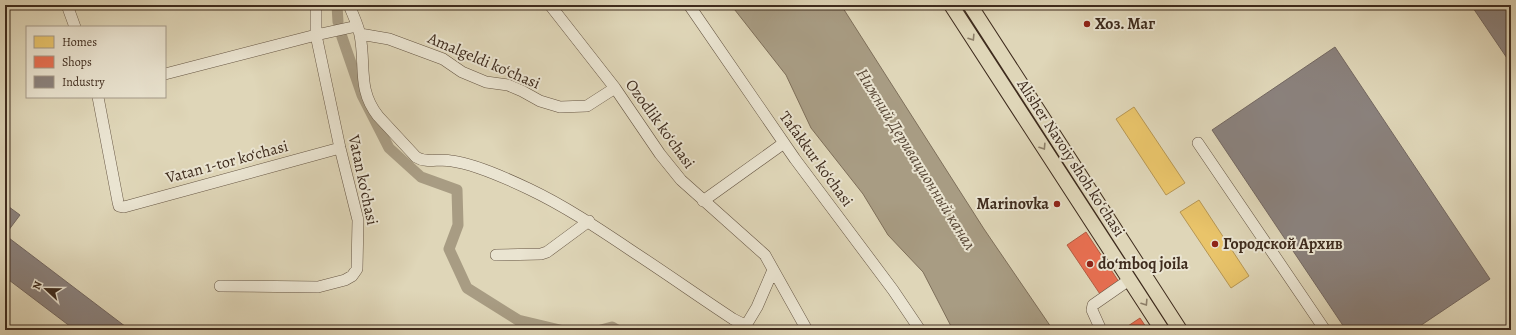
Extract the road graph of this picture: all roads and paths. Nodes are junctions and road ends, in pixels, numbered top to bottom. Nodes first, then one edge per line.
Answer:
1 (67, 5) edge
2 (316, 5) edge
3 (349, 5) edge
4 (550, 5) edge
5 (689, 5) edge
6 (951, 5) edge
7 (970, 5) edge
8 (75, 26) edge
9 (358, 30) junction
10 (316, 35) junction
11 (166, 74) edge
12 (615, 88) junction
13 (98, 98) edge
14 (784, 143) junction
15 (1198, 143) dead end
16 (340, 148) junction
17 (703, 201) junction
18 (588, 221) junction
19 (496, 255) dead end
20 (773, 270) junction
21 (1129, 280) junction
22 (220, 286) dead end
23 (1170, 314) junction
24 (1160, 326) edge
25 (807, 330) edge
26 (920, 330) edge
27 (1102, 330) edge
28 (1180, 330) edge
29 (1325, 330) edge

1 - 8 street
2 - 10 street, Vatan ko'chasi
3 - 9 street
4 - 12 street, Ozodlik ko‘chasi
5 - 14 street, Tafakkur ko‘chasi
6 -> 21 main road, Alisher Navoiy shoh koʻchasi
7 - 23 main road, Alisher Navoiy shoh koʻchasi
9 - 10 street
9 - 12 street, Amalgeldi ko‘chasi
9 - 18 street
10 - 11 street
10 - 16 street, Vatan ko'chasi
12 - 17 street, Ozodlik ko‘chasi
13 - 16 street, Vatan 1-tor ko‘chasi
14 - 17 street
14 - 26 street, Tafakkur ko‘chasi
15 - 29 street
16 - 22 street, Vatan ko'chasi
17 - 20 street, Ozodlik ko‘chasi
18 - 19 street
18 - 20 street
20 - 25 street, Ozodlik ko‘chasi
21 -> 24 main road, Alisher Navoiy shoh koʻchasi
21 - 27 street
23 - 24 main road
23 - 28 main road, Alisher Navoiy shoh koʻchasi

